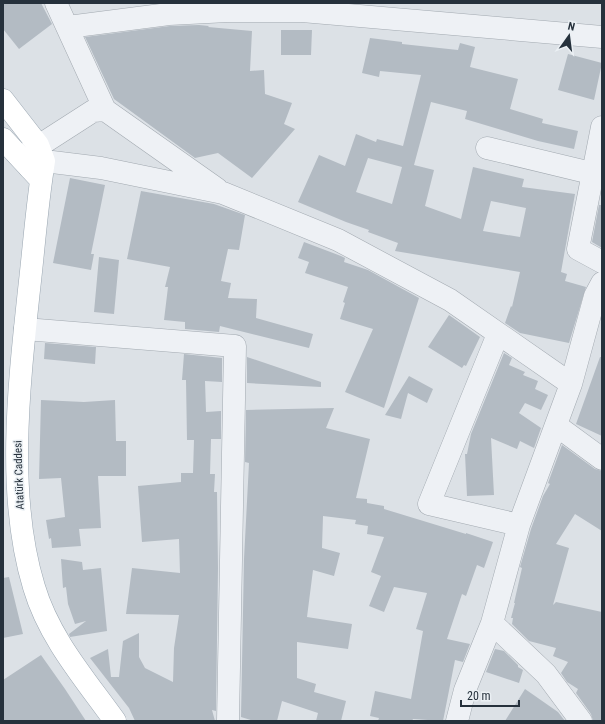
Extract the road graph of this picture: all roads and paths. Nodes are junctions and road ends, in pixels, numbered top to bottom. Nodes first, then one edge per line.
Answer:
1 (56, 3) edge
2 (302, 7) edge
3 (68, 27) junction
4 (602, 37) edge
5 (3, 100) edge
6 (105, 110) junction
7 (602, 127) edge
8 (3, 139) edge
9 (487, 148) dead end
10 (34, 163) junction
11 (592, 174) junction
12 (223, 193) junction
13 (602, 262) edge
14 (602, 283) edge
15 (25, 329) junction
16 (498, 334) junction
17 (571, 384) junction
18 (556, 426) junction
19 (602, 459) edge
20 (519, 525) junction
21 (492, 623) junction
22 (116, 721) edge
23 (228, 721) edge
24 (457, 721) edge
25 (581, 721) edge

1 - 3 street
2 - 3 street
2 - 4 street
3 - 6 street
5 - 10 main road
6 - 10 street
6 - 12 street
7 - 11 street
8 - 10 main road
9 - 11 street
10 - 12 street
10 - 15 main road, Atatürk Caddesi
11 - 13 street
12 - 16 street
14 - 17 street
15 - 22 main road, Atatürk Caddesi
15 - 23 street
16 - 17 street
16 - 20 street
17 - 18 street
18 - 19 street
18 - 20 street
20 - 21 street
21 - 24 street
21 - 25 street

